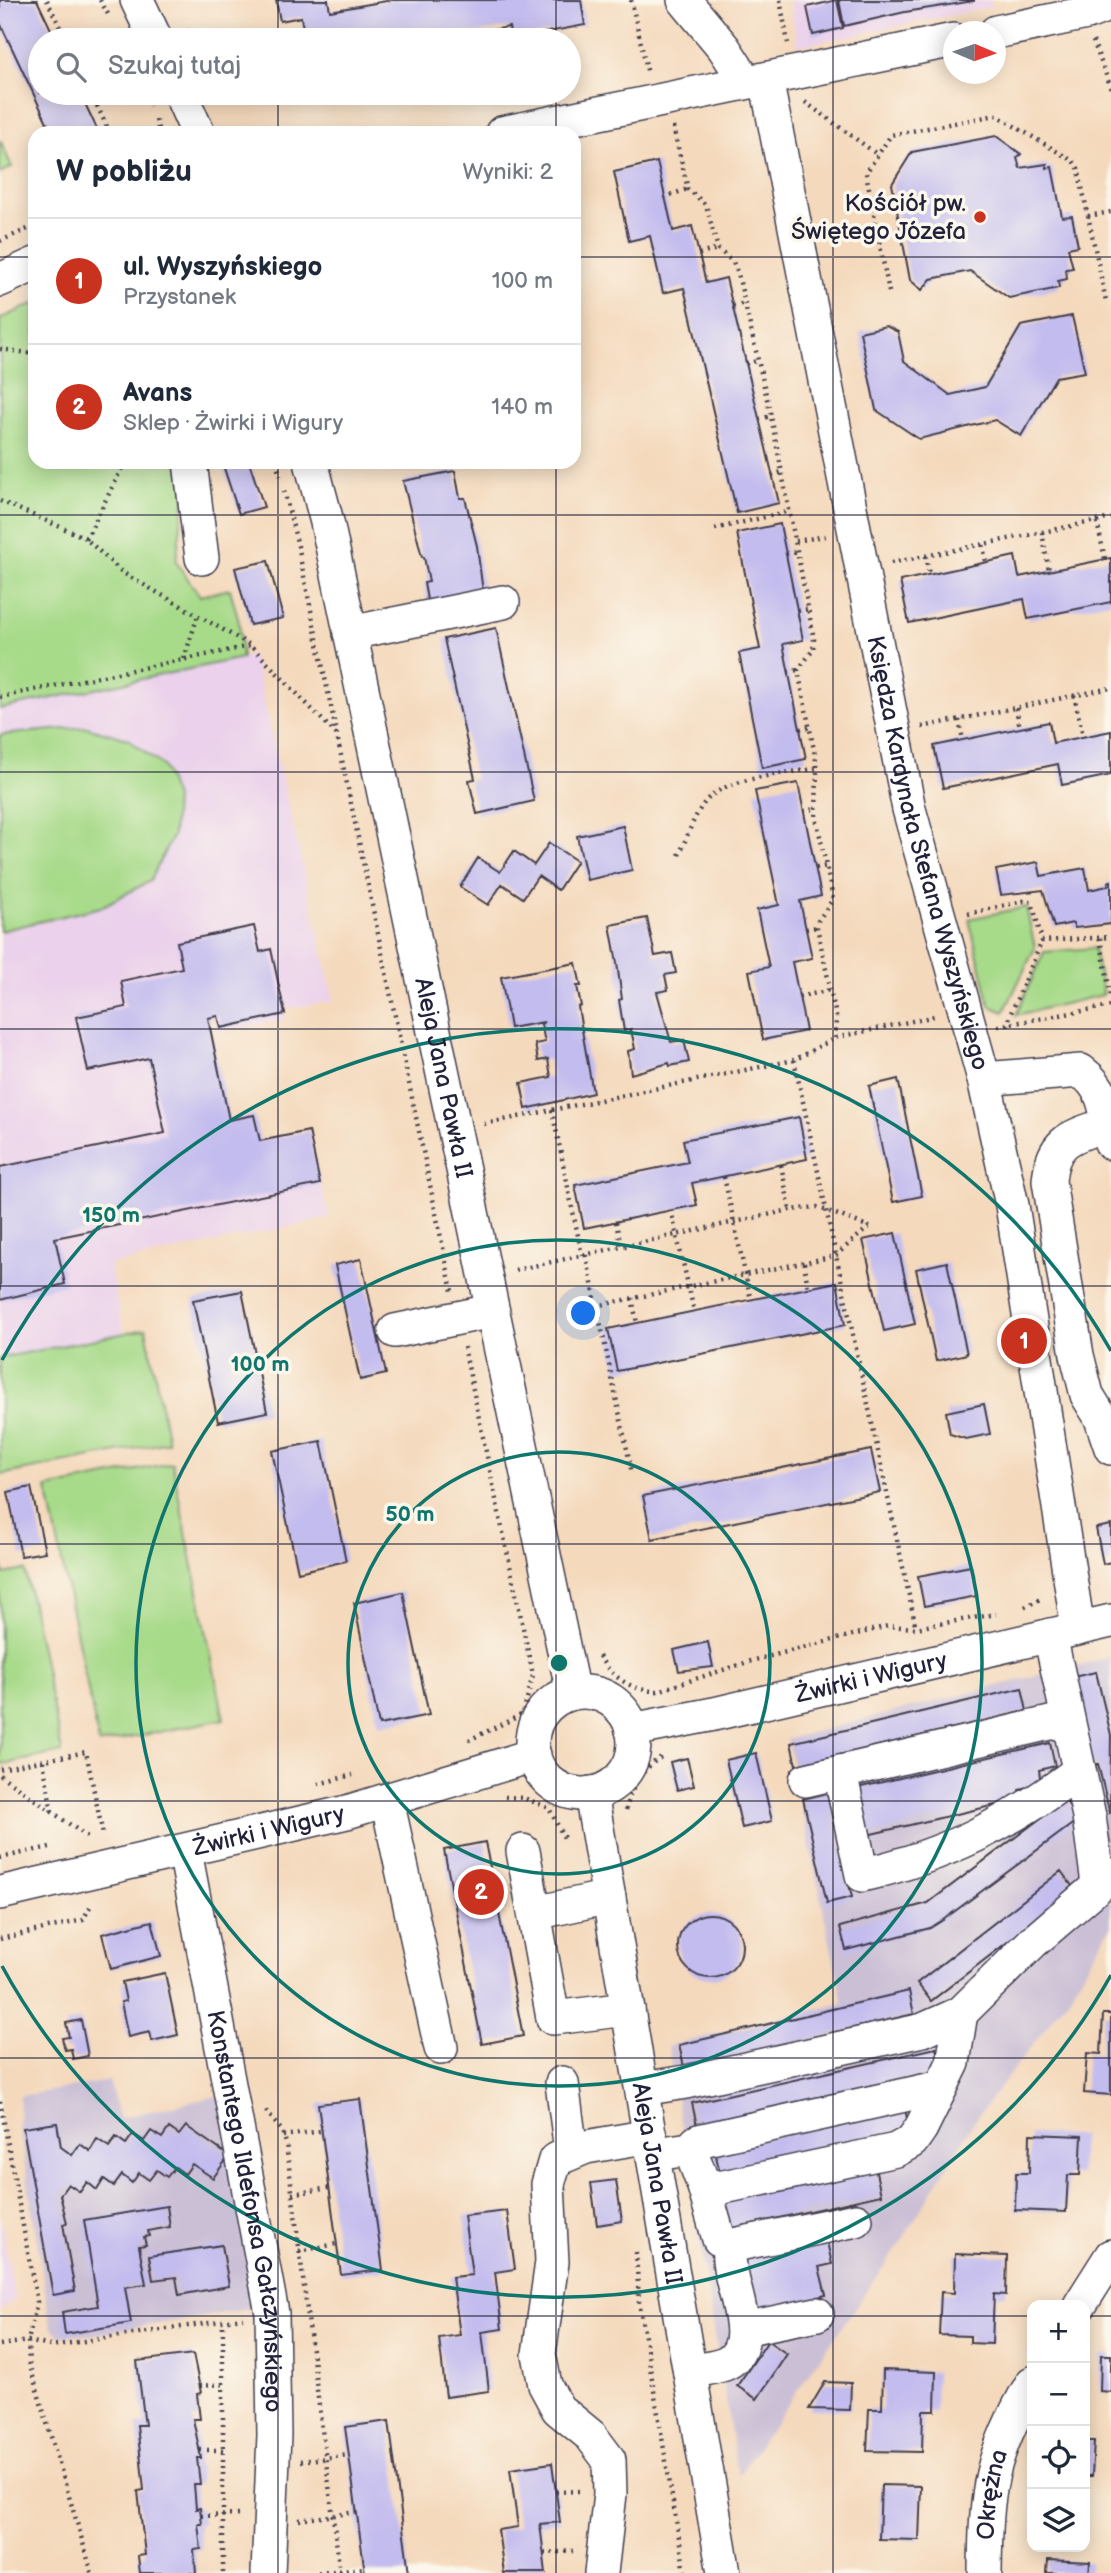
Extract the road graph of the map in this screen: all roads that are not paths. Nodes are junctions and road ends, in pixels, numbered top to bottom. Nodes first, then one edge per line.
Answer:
1 (137, 0) edge
2 (684, 0) edge
3 (1111, 4) edge
4 (150, 28) edge
5 (1006, 30) edge
6 (943, 42) edge
7 (756, 81) junction
8 (185, 105) edge
9 (195, 126) edge
10 (536, 126) edge
11 (28, 267) edge
12 (0, 280) edge
13 (191, 469) edge
14 (313, 469) edge
15 (202, 558) dead end
16 (503, 603) dead end
17 (350, 633) junction
18 (984, 1079) junction
19 (1109, 1133) edge
20 (492, 1311) junction
21 (395, 1331) dead end
22 (1111, 1448) edge
23 (1111, 1621) edge
24 (1064, 1632) junction
25 (573, 1693) junction
26 (1067, 1719) junction
27 (632, 1730) junction
28 (534, 1755) junction
29 (1079, 1771) junction
30 (840, 1772) junction
31 (806, 1780) dead end
32 (591, 1793) junction
33 (387, 1800) junction
34 (185, 1851) junction
35 (523, 1851) dead end
36 (1105, 1880) edge
37 (0, 1893) edge
38 (609, 1897) junction
39 (535, 1913) junction
40 (628, 2009) junction
41 (961, 2013) junction
42 (441, 2048) dead end
43 (562, 2082) dead end
44 (941, 2087) junction
45 (642, 2089) junction
46 (652, 2146) junction
47 (690, 2149) junction
48 (571, 2151) junction
49 (703, 2183) junction
50 (856, 2220) dead end
51 (729, 2246) junction
52 (1111, 2256) edge
53 (1083, 2300) edge
54 (817, 2314) dead end
55 (743, 2329) junction
56 (690, 2372) junction
57 (1027, 2393) edge
58 (268, 2573) edge
59 (601, 2573) edge
60 (724, 2573) edge
61 (985, 2573) edge

1 - 4 street
2 - 7 street
3 - 5 street
6 - 7 street
7 - 10 street
7 - 18 street, Księdza Kardynała Stefana Wyszyńskiego
8 - 9 street
11 - 12 street
13 - 15 street
14 - 17 street, Aleja Jana Pawła II
16 - 17 street
17 - 20 street, Aleja Jana Pawła II
18 - 19 street
18 - 24 street, Księdza Kardynała Stefana Wyszyńskiego
19 - 22 street
20 - 21 street
20 - 25 street, Aleja Jana Pawła II
23 - 24 street, Żwirki i Wigury
24 - 26 street, Księdza Kardynała Stefana Wyszyńskiego
24 - 27 street, Żwirki i Wigury
25 - 27 street
25 - 28 street
26 - 29 street, Księdza Kardynała Stefana Wyszyńskiego
26 - 30 street
27 - 32 street
28 - 32 street
28 - 33 street, Żwirki i Wigury
29 - 30 street
29 - 36 street, Księdza Kardynała Stefana Wyszyńskiego
30 - 31 street
32 - 38 street, Aleja Jana Pawła II
33 - 34 street, Żwirki i Wigury
33 - 42 street
34 - 37 street, Żwirki i Wigury
34 - 58 street, Konstantego Ildefonsa Gałczyńskiego
35 - 39 street
36 - 41 street
38 - 39 street
38 - 40 street, Aleja Jana Pawła II
39 - 40 street
40 - 45 street, Aleja Jana Pawła II
41 - 44 street
41 - 45 street
43 - 48 street
44 - 47 street
44 - 49 street
45 - 46 street, Aleja Jana Pawła II
46 - 47 street
46 - 48 street
46 - 56 street, Aleja Jana Pawła II
47 - 49 street
48 - 59 street
49 - 51 street
50 - 51 street
51 - 55 street
52 - 53 street
54 - 55 street
55 - 56 street
56 - 60 street, Aleja Jana Pawła II
57 - 61 street, Okrężna

